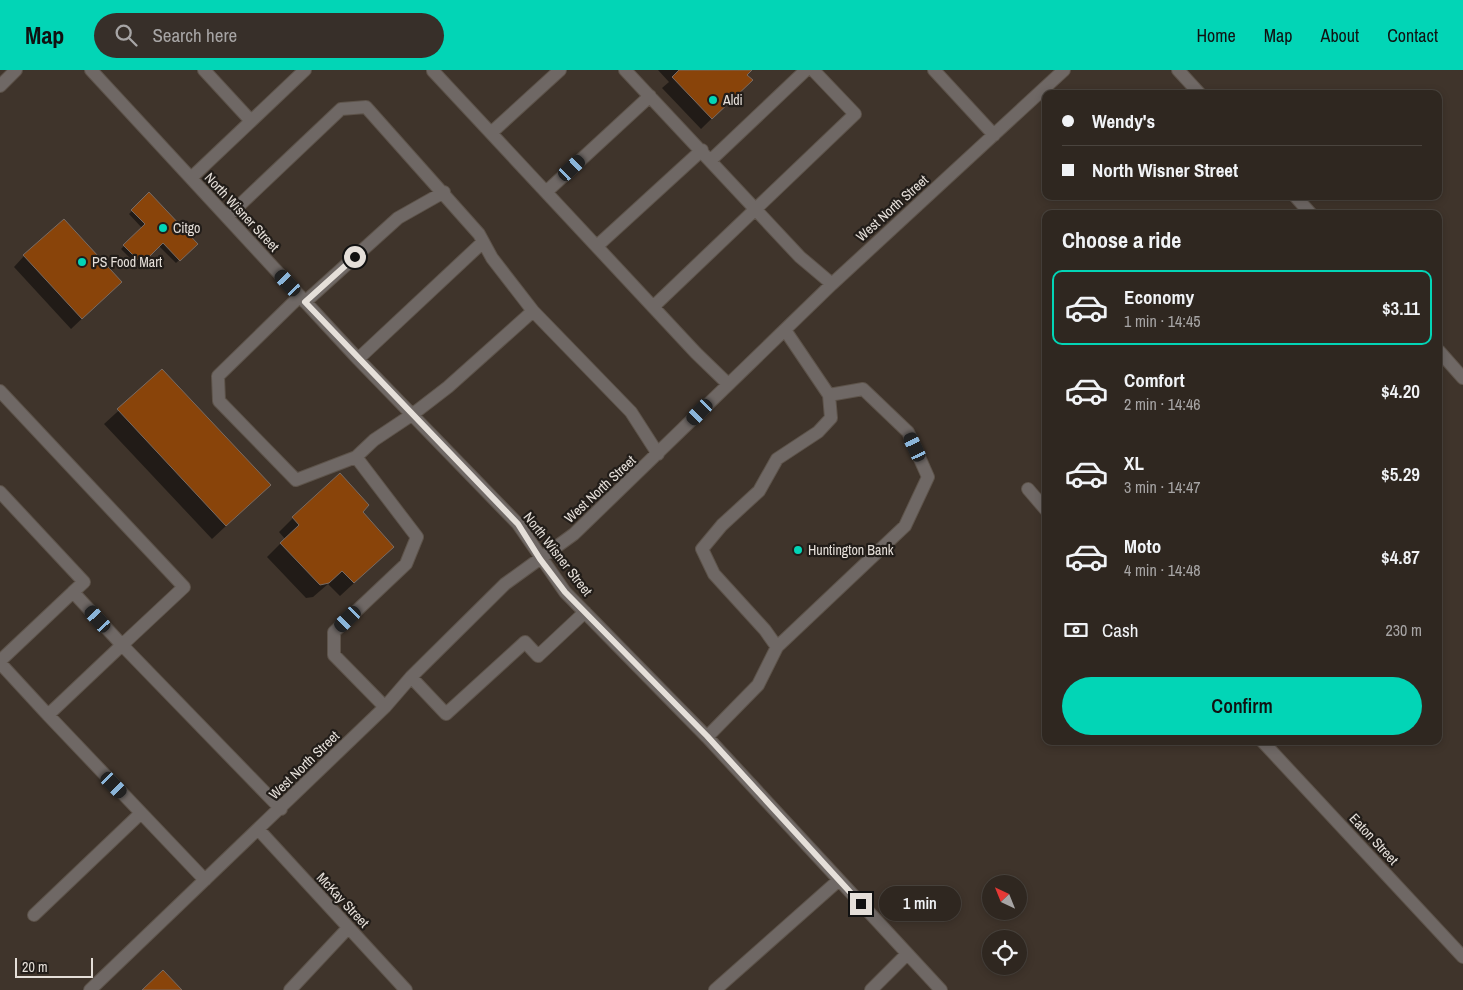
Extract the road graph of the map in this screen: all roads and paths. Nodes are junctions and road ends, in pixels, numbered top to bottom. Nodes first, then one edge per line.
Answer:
1 (16, 70) edge
2 (91, 70) edge
3 (204, 70) edge
4 (305, 70) edge
5 (434, 70) edge
6 (560, 70) edge
7 (625, 70) edge
8 (806, 70) edge
9 (813, 70) edge
10 (934, 70) edge
11 (1064, 70) edge
12 (1178, 70) edge
13 (0, 86) edge
14 (1042, 90) edge
15 (1042, 90) edge
16 (1196, 90) edge
17 (650, 96) junction
18 (251, 121) junction
19 (491, 133) junction
20 (994, 135) junction
21 (702, 150) junction
22 (711, 160) junction
23 (190, 178) junction
24 (444, 192) junction
25 (546, 192) junction
26 (1299, 200) edge
27 (755, 210) junction
28 (1307, 210) edge
29 (227, 217) junction
30 (483, 242) junction
31 (597, 246) junction
32 (832, 284) junction
33 (303, 299) junction
34 (654, 306) junction
35 (533, 312) junction
36 (785, 330) junction
37 (1442, 354) edge
38 (358, 359) junction
39 (1463, 378) edge
40 (728, 384) junction
41 (0, 391) edge
42 (829, 395) junction
43 (413, 414) junction
44 (658, 454) junction
45 (356, 458) junction
46 (1028, 490) dead end
47 (0, 492) edge
48 (1042, 506) edge
49 (540, 559) junction
50 (73, 592) junction
51 (585, 612) junction
52 (122, 645) junction
53 (777, 647) junction
54 (0, 662) edge
55 (411, 677) junction
56 (385, 707) junction
57 (48, 715) junction
58 (707, 736) junction
59 (1266, 745) edge
60 (281, 808) junction
61 (141, 813) junction
62 (258, 830) junction
63 (205, 880) junction
64 (838, 880) junction
65 (34, 915) dead end
66 (348, 928) junction
67 (907, 954) junction
68 (1463, 957) edge
69 (90, 990) edge
70 (290, 990) edge
71 (406, 990) edge
72 (714, 990) edge
73 (871, 990) edge
74 (941, 990) edge

1 - 13 street
2 - 23 street, North Wisner Street
3 - 18 street
4 - 18 street
5 - 19 street
6 - 19 street
7 - 17 street
8 - 22 street
9 - 27 street
10 - 20 street
11 - 14 street, West North Street
12 - 16 street
15 - 20 street, West North Street
17 - 21 street
17 - 25 street
18 - 23 street
19 - 25 street
20 - 32 street, West North Street
21 - 22 street
21 - 31 street
22 - 27 street
23 - 29 street, North Wisner Street
24 - 29 street
24 - 30 street
24 - 33 street
25 - 31 street
26 - 28 street
27 - 32 street
27 - 34 street
29 - 33 street, North Wisner Street
30 - 35 street
30 - 38 street
31 - 34 street
32 - 36 street, West North Street
33 - 38 street, North Wisner Street
33 - 45 street
34 - 40 street
35 - 43 street
35 - 44 street
36 - 40 street, West North Street
36 - 42 street
37 - 39 street
38 - 43 street, North Wisner Street
40 - 44 street, West North Street
41 - 52 street
42 - 53 street
42 - 53 street
43 - 45 street
43 - 49 street, North Wisner Street
44 - 49 street, West North Street
45 - 56 street
46 - 48 street
47 - 50 street
49 - 51 street, North Wisner Street
49 - 55 street, West North Street
50 - 52 street
50 - 54 street
51 - 55 street
51 - 58 street, North Wisner Street
52 - 57 street
52 - 60 street
53 - 58 street
54 - 57 street
55 - 56 street, West North Street
56 - 60 street, West North Street
57 - 61 street
58 - 64 street, North Wisner Street
59 - 68 street, Eaton Street
60 - 62 street, West North Street
61 - 63 street
61 - 65 street
62 - 63 street, West North Street
62 - 66 street, McKay Street
63 - 69 street, West North Street
64 - 67 street, North Wisner Street
64 - 72 street
66 - 70 street
66 - 71 street, McKay Street
67 - 73 street
67 - 74 street, North Wisner Street

